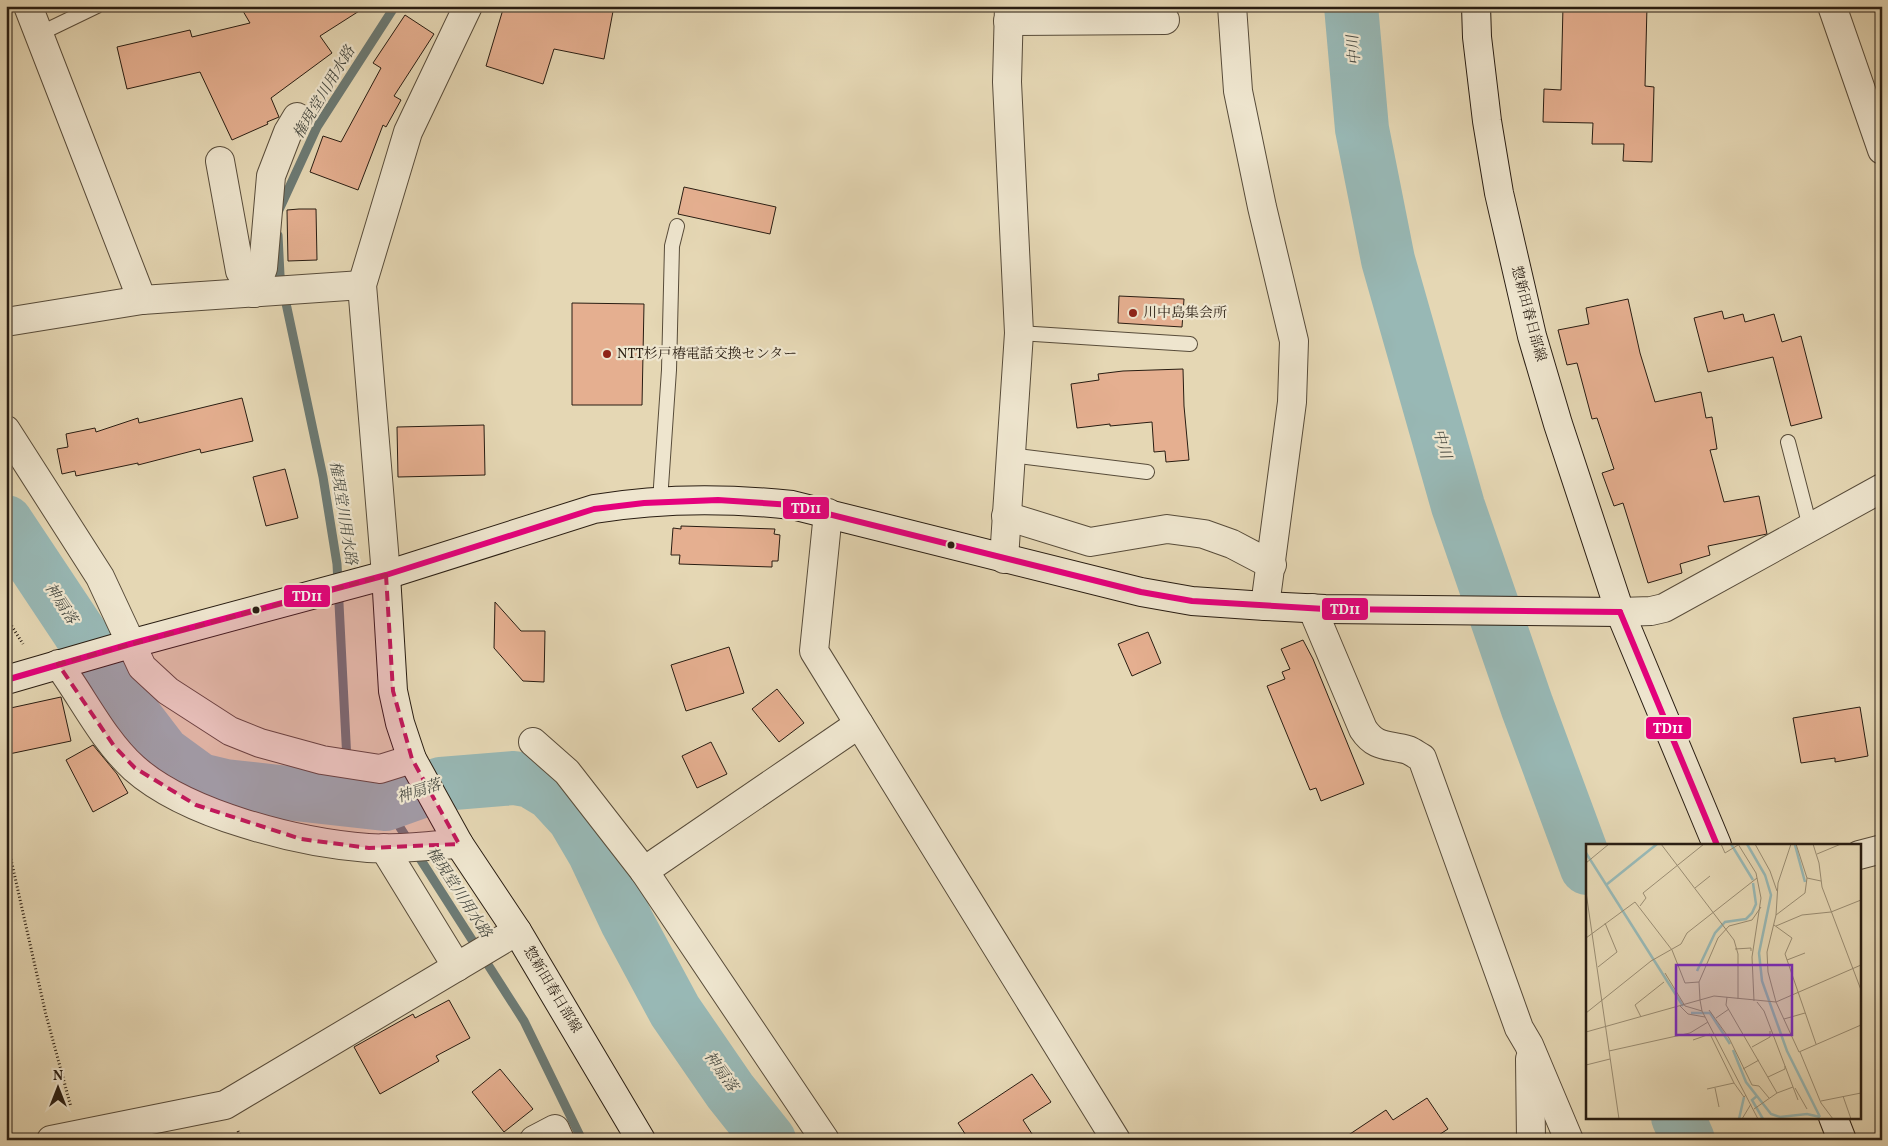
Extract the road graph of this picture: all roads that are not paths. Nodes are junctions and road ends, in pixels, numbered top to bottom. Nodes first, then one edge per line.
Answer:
1 (28, 6) edge
2 (96, 6) edge
3 (468, 6) edge
4 (1232, 6) edge
5 (1476, 6) edge
6 (1832, 6) edge
7 (1008, 14) edge
8 (1165, 20) dead end
9 (39, 34) junction
10 (297, 117) dead end
11 (1882, 150) edge
12 (220, 161) dead end
13 (677, 226) dead end
14 (362, 285) junction
15 (254, 293) junction
16 (142, 300) junction
17 (6, 322) edge
18 (1019, 334) junction
19 (1190, 344) dead end
20 (6, 430) edge
21 (1788, 442) dead end
22 (1010, 455) junction
23 (1147, 472) dead end
24 (1882, 488) edge
25 (660, 501) junction
26 (828, 513) junction
27 (1006, 516) junction
28 (1810, 527) junction
29 (1004, 559) junction
30 (1272, 564) junction
31 (386, 576) junction
32 (1265, 606) junction
33 (1318, 608) junction
34 (1620, 612) junction
35 (130, 644) junction
36 (58, 664) junction
37 (6, 680) edge
38 (859, 724) junction
39 (532, 742) dead end
40 (412, 759) junction
41 (460, 844) junction
42 (1717, 844) edge
43 (384, 848) junction
44 (1882, 849) edge
45 (1860, 855) edge
46 (644, 871) junction
47 (517, 931) junction
48 (457, 967) junction
49 (1529, 1044) junction
50 (1833, 1118) edge
51 (51, 1140) edge
52 (534, 1140) edge
53 (560, 1140) edge
54 (641, 1140) edge
55 (825, 1140) edge
56 (1116, 1140) edge
57 (1531, 1140) edge
58 (1569, 1140) edge
59 (1842, 1140) edge

1 - 9 street
2 - 9 lane
3 - 14 street
4 - 30 street
5 - 34 street, 惣新田春日部線
6 - 11 street
7 - 8 street
7 - 18 street
9 - 16 street
10 - 15 street
12 - 15 street
13 - 25 lane
14 - 15 street
14 - 31 street
15 - 16 street
16 - 17 street
18 - 19 lane
18 - 22 street
20 - 35 street
21 - 28 lane
22 - 23 lane
22 - 27 street
24 - 28 street
25 - 26 street
25 - 31 street
26 - 29 street
26 - 38 street
27 - 29 street
27 - 30 street
28 - 34 street
29 - 32 street
30 - 32 street
31 - 35 street
31 - 40 street
32 - 33 street
33 - 34 street
33 - 49 street
34 - 42 street, 惣新田春日部線
35 - 36 street
35 - 40 street
36 - 37 street
36 - 43 street
38 - 46 street
38 - 56 street
39 - 46 street
40 - 41 street, 惣新田春日部線
41 - 43 street
41 - 47 street, 惣新田春日部線
43 - 48 street
44 - 45 street
46 - 55 street
47 - 48 street
47 - 54 street, 惣新田春日部線
48 - 51 street
49 - 57 street
49 - 58 street
50 - 59 street
52 - 53 street

